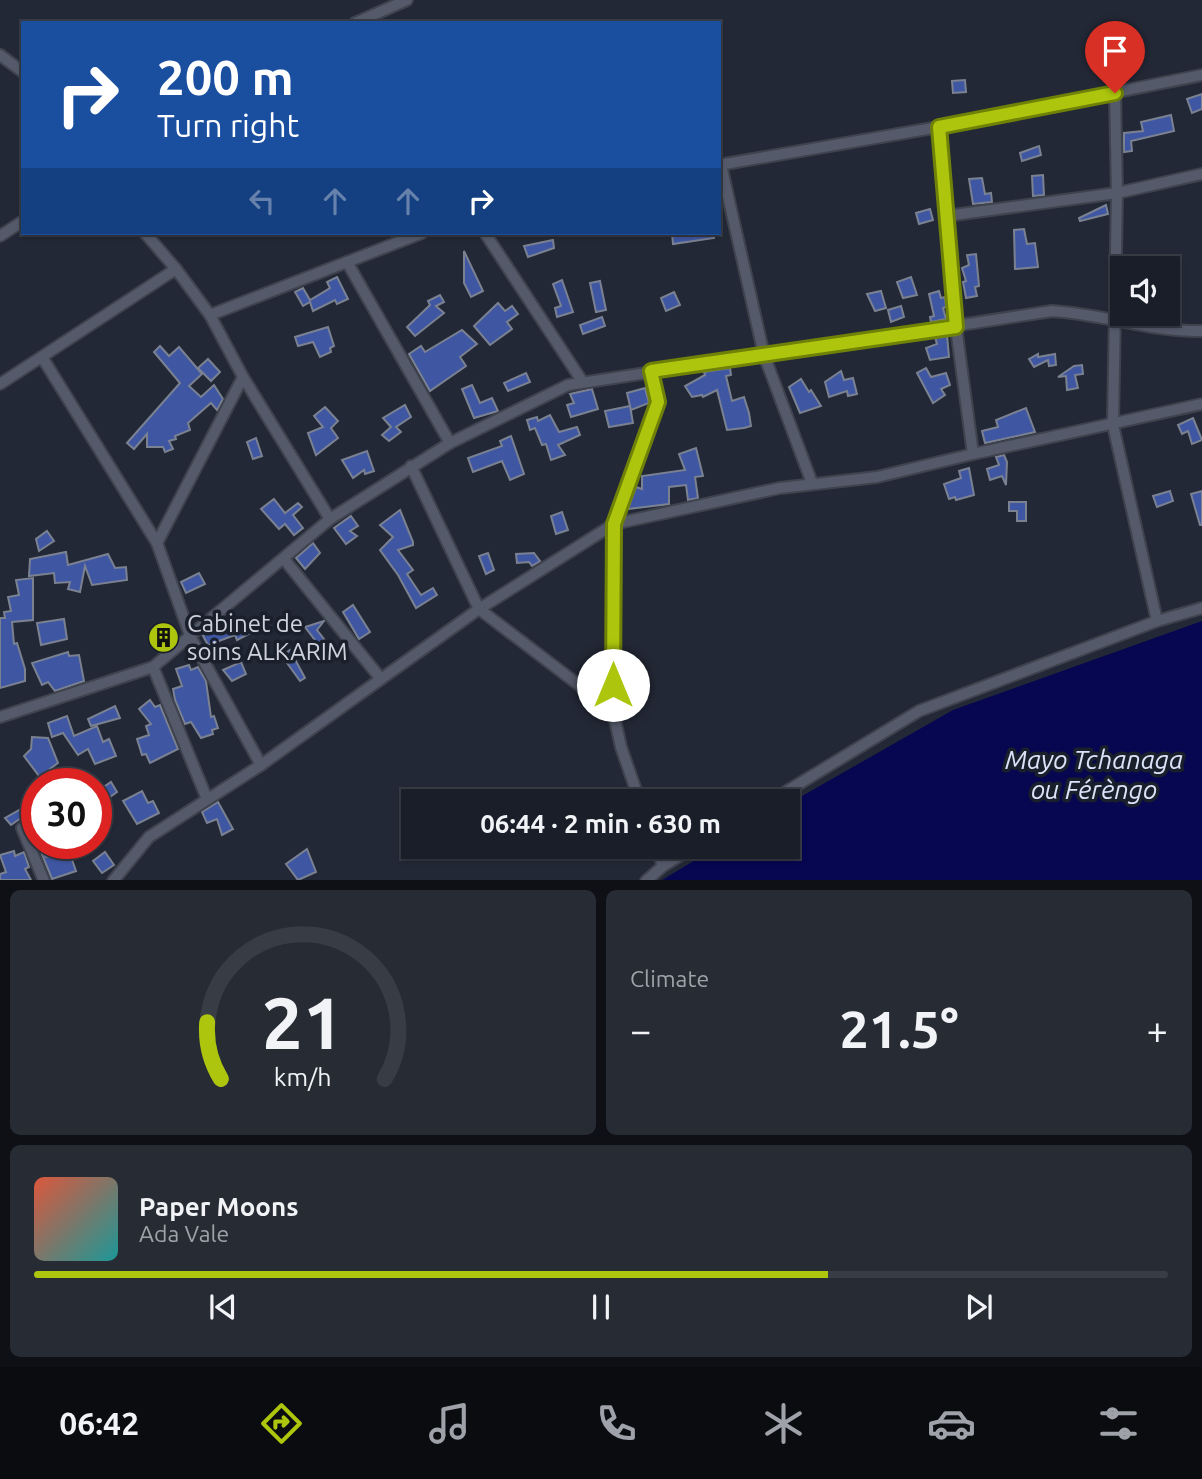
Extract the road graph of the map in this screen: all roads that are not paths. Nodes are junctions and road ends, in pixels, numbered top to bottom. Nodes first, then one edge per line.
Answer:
1 (407, 0) edge
2 (360, 21) edge
3 (0, 55) edge
4 (21, 71) edge
5 (1202, 75) edge
6 (1115, 93) junction
7 (939, 127) junction
8 (721, 165) edge
9 (721, 169) edge
10 (1202, 174) edge
11 (1117, 192) junction
12 (946, 216) junction
13 (21, 222) edge
14 (147, 235) edge
15 (417, 235) edge
16 (486, 235) edge
17 (0, 236) edge
18 (1115, 256) edge
19 (347, 262) junction
20 (176, 269) junction
21 (210, 315) junction
22 (1110, 319) edge
23 (1113, 326) edge
24 (1143, 326) edge
25 (956, 327) junction
26 (1202, 331) edge
27 (764, 355) junction
28 (42, 358) junction
29 (651, 371) junction
30 (243, 377) junction
31 (582, 381) junction
32 (0, 384) edge
33 (1202, 404) edge
34 (1113, 425) junction
35 (450, 443) junction
36 (973, 454) junction
37 (411, 466) junction
38 (812, 483) junction
39 (330, 519) junction
40 (614, 524) junction
41 (157, 543) junction
42 (284, 559) junction
43 (1202, 608) edge
44 (479, 609) junction
45 (1157, 621) junction
46 (191, 638) junction
47 (153, 667) junction
48 (381, 679) junction
49 (613, 711) junction
50 (0, 717) edge
51 (261, 765) junction
52 (636, 789) edge
53 (790, 789) edge
54 (206, 799) junction
55 (35, 859) edge
56 (660, 859) edge
57 (674, 859) edge
58 (663, 866) junction
59 (44, 880) edge
60 (113, 880) edge
61 (646, 880) edge

1 - 2 street
3 - 4 street
5 - 6 street
6 - 7 street
6 - 11 street
7 - 8 street
7 - 12 street
9 - 27 street
10 - 11 street
11 - 12 street
11 - 18 street
12 - 25 street
13 - 17 street
14 - 20 street
15 - 19 street
16 - 31 street
19 - 21 street
19 - 35 street
20 - 21 street
20 - 28 street
21 - 30 street
22 - 25 street
23 - 34 street
24 - 26 street
25 - 27 street
25 - 36 street
27 - 29 street
27 - 38 street
28 - 32 street
28 - 41 street
29 - 31 street
29 - 40 street
30 - 39 street
30 - 41 street
31 - 35 street
33 - 34 street
34 - 36 street
34 - 45 street
35 - 37 street
36 - 38 street
37 - 39 street
37 - 44 street
38 - 40 street
39 - 42 street
40 - 44 street
40 - 49 street
41 - 46 street
42 - 46 street
42 - 48 street
43 - 45 street
44 - 48 street
44 - 49 street
45 - 53 street
46 - 47 street
46 - 51 street
47 - 50 street
47 - 54 street
48 - 51 street
49 - 52 street
51 - 54 street
54 - 60 street
55 - 59 street
56 - 58 street
57 - 58 street
58 - 61 street

